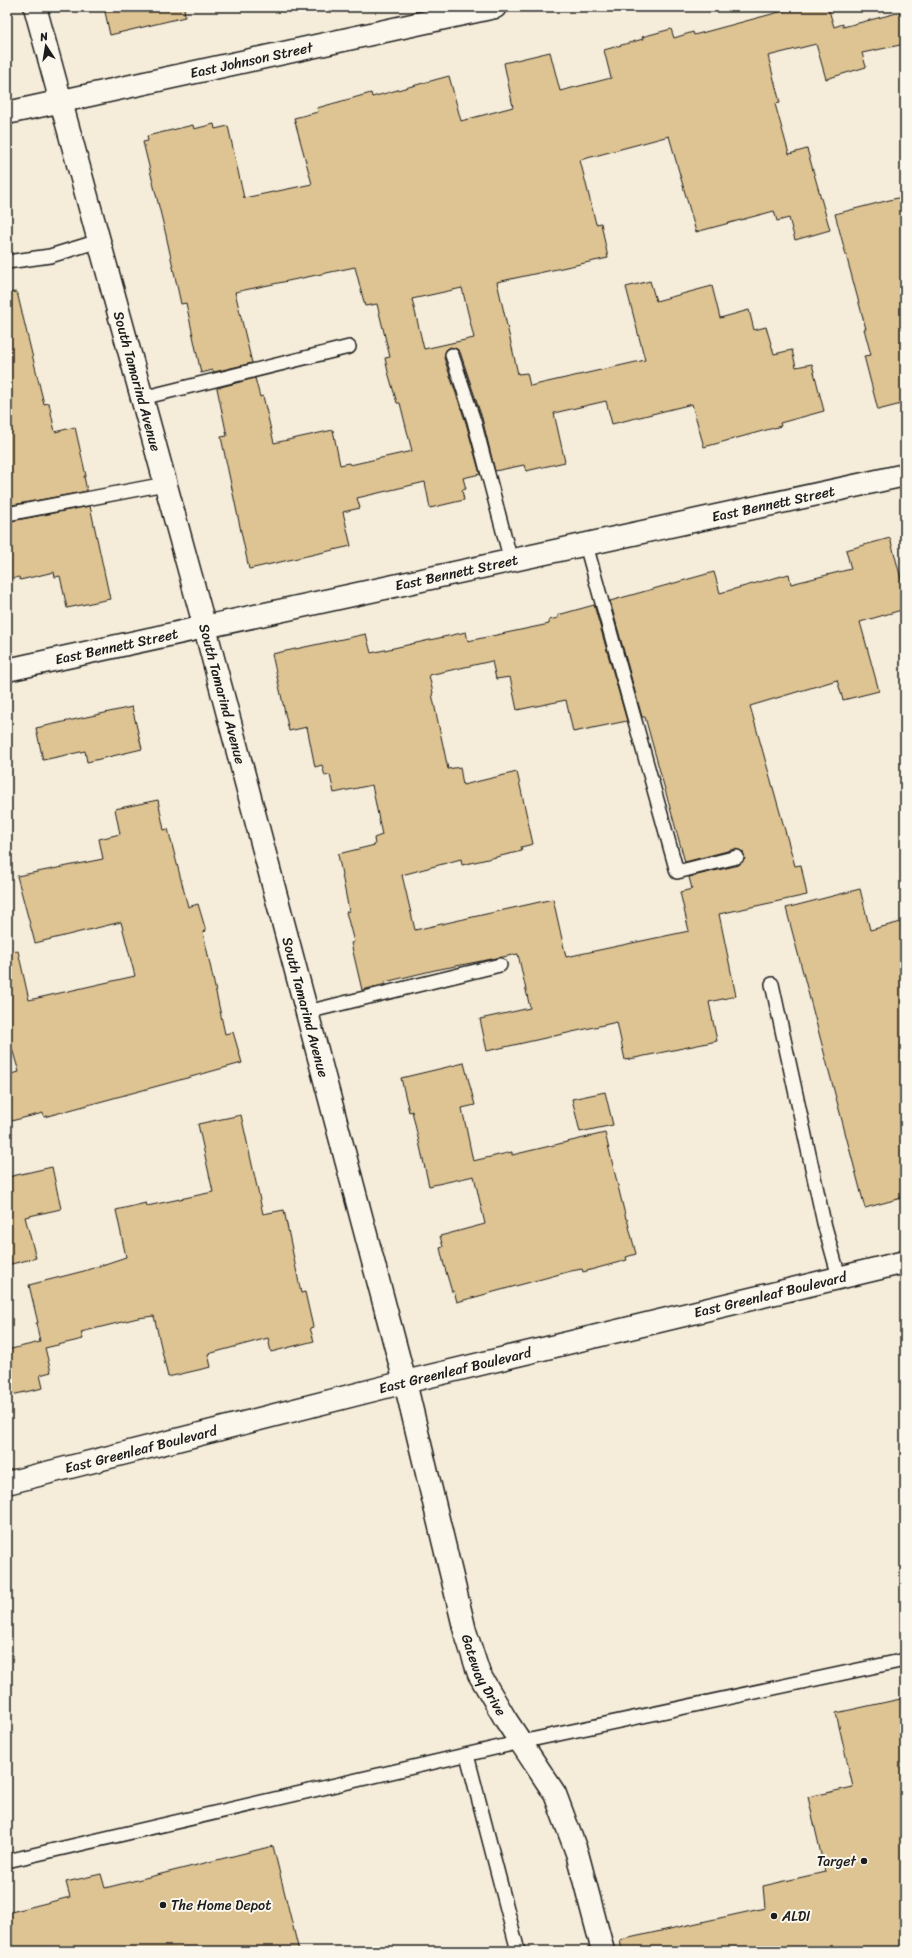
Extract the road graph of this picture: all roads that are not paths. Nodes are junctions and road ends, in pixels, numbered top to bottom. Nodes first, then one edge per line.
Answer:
1 (35, 7) edge
2 (495, 7) edge
3 (61, 101) junction
4 (7, 113) edge
5 (99, 241) junction
6 (7, 262) edge
7 (349, 347) dead end
8 (452, 354) dead end
9 (142, 398) junction
10 (905, 475) edge
11 (165, 484) junction
12 (7, 514) edge
13 (586, 544) junction
14 (510, 561) junction
15 (205, 628) junction
16 (7, 670) edge
17 (737, 857) dead end
18 (500, 965) dead end
19 (772, 984) dead end
20 (307, 1012) junction
21 (905, 1262) edge
22 (839, 1277) junction
23 (405, 1382) junction
24 (7, 1483) edge
25 (905, 1660) edge
26 (521, 1742) junction
27 (467, 1755) junction
28 (7, 1861) edge
29 (518, 1951) edge
30 (604, 1951) edge

1 - 3 street, South Tamarind Avenue
2 - 3 street, East Johnson Street
3 - 4 street, East Johnson Street
3 - 5 street, South Tamarind Avenue
5 - 6 lane
5 - 9 street, South Tamarind Avenue
7 - 9 lane
8 - 14 lane
9 - 11 street, South Tamarind Avenue
10 - 13 street, East Bennett Street
11 - 12 lane
11 - 15 street, South Tamarind Avenue
13 - 14 street, East Bennett Street
13 - 17 lane
14 - 15 street, East Bennett Street
15 - 16 street, East Bennett Street
15 - 20 street, South Tamarind Avenue
18 - 20 lane
19 - 22 lane
20 - 23 street, South Tamarind Avenue
21 - 22 street, East Greenleaf Boulevard
22 - 23 street, East Greenleaf Boulevard
23 - 24 street, East Greenleaf Boulevard
23 - 26 street, Gateway Drive
25 - 26 lane
26 - 27 lane
26 - 30 street, Gateway Drive
27 - 28 lane
27 - 29 lane

